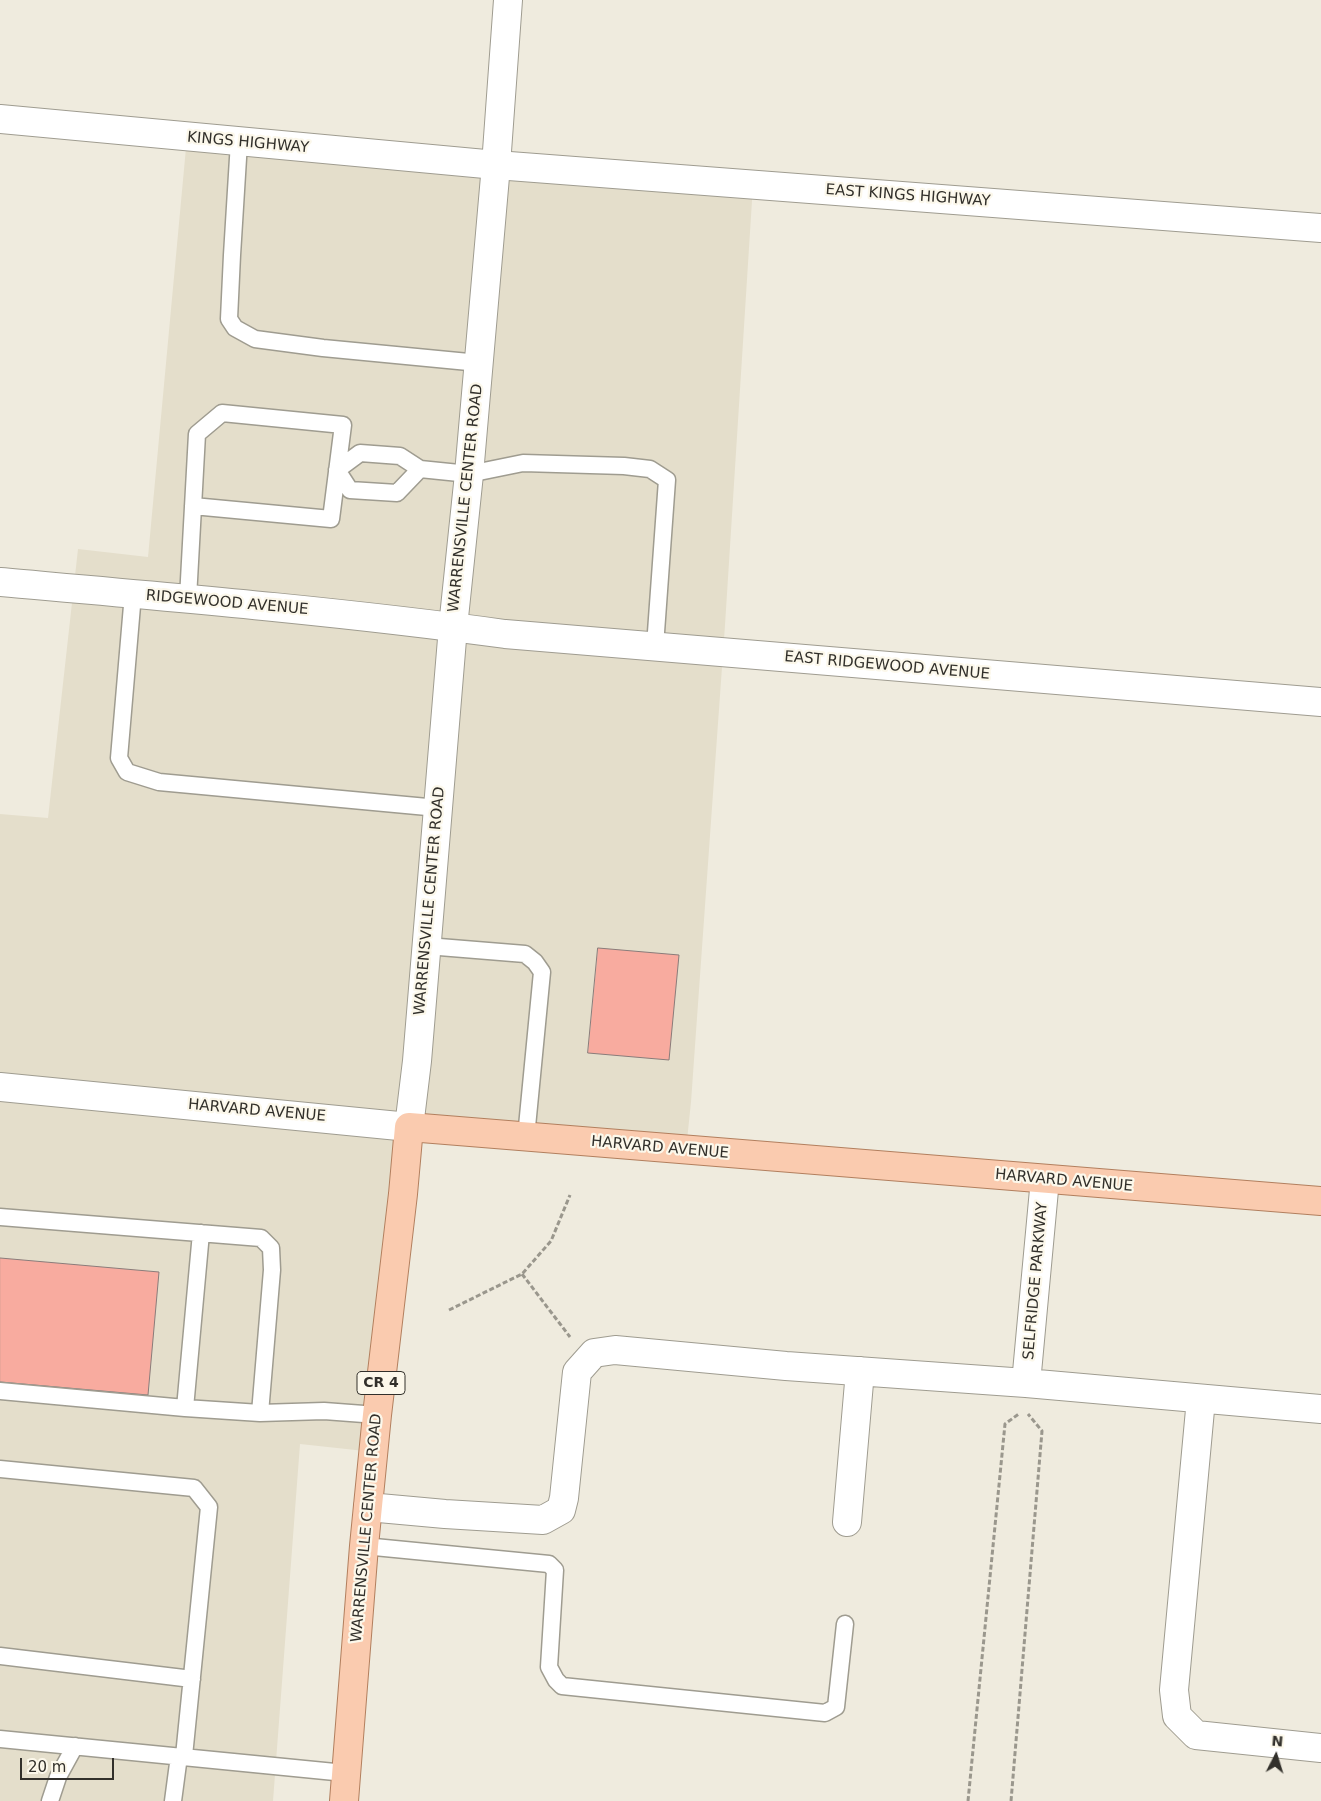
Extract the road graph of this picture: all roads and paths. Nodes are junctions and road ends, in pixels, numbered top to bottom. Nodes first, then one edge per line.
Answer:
1 (508, 0) edge
2 (0, 119) edge
3 (240, 142) junction
4 (496, 165) junction
5 (1321, 228) edge
6 (479, 363) junction
7 (337, 470) junction
8 (420, 470) junction
9 (469, 474) junction
10 (194, 506) junction
11 (0, 582) edge
12 (133, 594) junction
13 (188, 598) junction
14 (453, 627) junction
15 (655, 646) junction
16 (1321, 702) edge
17 (438, 808) junction
18 (427, 946) junction
19 (0, 1088) edge
20 (409, 1127) junction
21 (526, 1137) junction
22 (1045, 1179) junction
23 (570, 1195) dead end
24 (1321, 1201) edge
25 (0, 1217) edge
26 (201, 1233) junction
27 (522, 1274) junction
28 (449, 1310) dead end
29 (588, 1360) junction
30 (860, 1371) junction
31 (1026, 1383) junction
32 (0, 1391) edge
33 (1201, 1398) junction
34 (186, 1408) junction
35 (1321, 1409) edge
36 (260, 1412) junction
37 (377, 1415) junction
38 (0, 1469) edge
39 (368, 1507) junction
40 (847, 1522) dead end
41 (364, 1546) junction
42 (845, 1624) dead end
43 (0, 1656) edge
44 (192, 1679) junction
45 (0, 1739) edge
46 (75, 1746) junction
47 (1321, 1748) edge
48 (182, 1756) junction
49 (345, 1773) junction
50 (50, 1801) edge
51 (173, 1801) edge
52 (344, 1801) edge
53 (968, 1801) edge
54 (1011, 1801) edge

1 - 4 street, WARRENSVILLE CENTER ROAD / CR 4
2 - 3 street, KINGS HIGHWAY
3 - 4 street, KINGS HIGHWAY
3 - 6 lane
4 - 5 street, EAST KINGS HIGHWAY
4 - 6 street, WARRENSVILLE CENTER ROAD / CR 4
6 - 9 street, WARRENSVILLE CENTER ROAD / CR 4
7 - 8 lane
7 - 8 lane
7 - 10 lane
7 - 10 lane
8 - 9 lane
9 - 14 street, WARRENSVILLE CENTER ROAD / CR 4
9 - 15 lane
10 - 13 lane
11 - 12 street, RIDGEWOOD AVENUE
12 - 13 street, RIDGEWOOD AVENUE
12 - 17 lane
13 - 14 street, RIDGEWOOD AVENUE
14 - 15 street, EAST RIDGEWOOD AVENUE
14 - 17 street, WARRENSVILLE CENTER ROAD / CR 4
15 - 16 street, EAST RIDGEWOOD AVENUE
17 - 18 street, WARRENSVILLE CENTER ROAD / CR 4
18 - 20 street, WARRENSVILLE CENTER ROAD / CR 4
18 - 21 lane
19 - 20 street, HARVARD AVENUE
20 - 21 main road, HARVARD AVENUE
20 - 37 main road, WARRENSVILLE CENTER ROAD / CR 4
21 - 22 main road, HARVARD AVENUE
22 - 24 main road, HARVARD AVENUE
22 - 31 street, SELFRIDGE PARKWAY
23 - 27 path
25 - 26 lane
26 - 34 lane
26 - 36 lane
27 - 28 path
27 - 29 path
29 - 30 street
29 - 39 street
30 - 31 street
30 - 40 street
31 - 33 street
32 - 34 lane
33 - 35 street
33 - 47 street
34 - 36 lane
36 - 37 lane
37 - 39 main road, WARRENSVILLE CENTER ROAD / CR 4
38 - 44 lane
39 - 41 main road, WARRENSVILLE CENTER ROAD / CR 4
41 - 42 lane
41 - 49 main road, WARRENSVILLE CENTER ROAD / CR 4
43 - 44 lane
44 - 48 lane
45 - 46 lane
46 - 48 lane
46 - 50 lane
48 - 49 lane
48 - 51 lane
49 - 52 main road, WARRENSVILLE CENTER ROAD / CR 4
53 - 54 path

